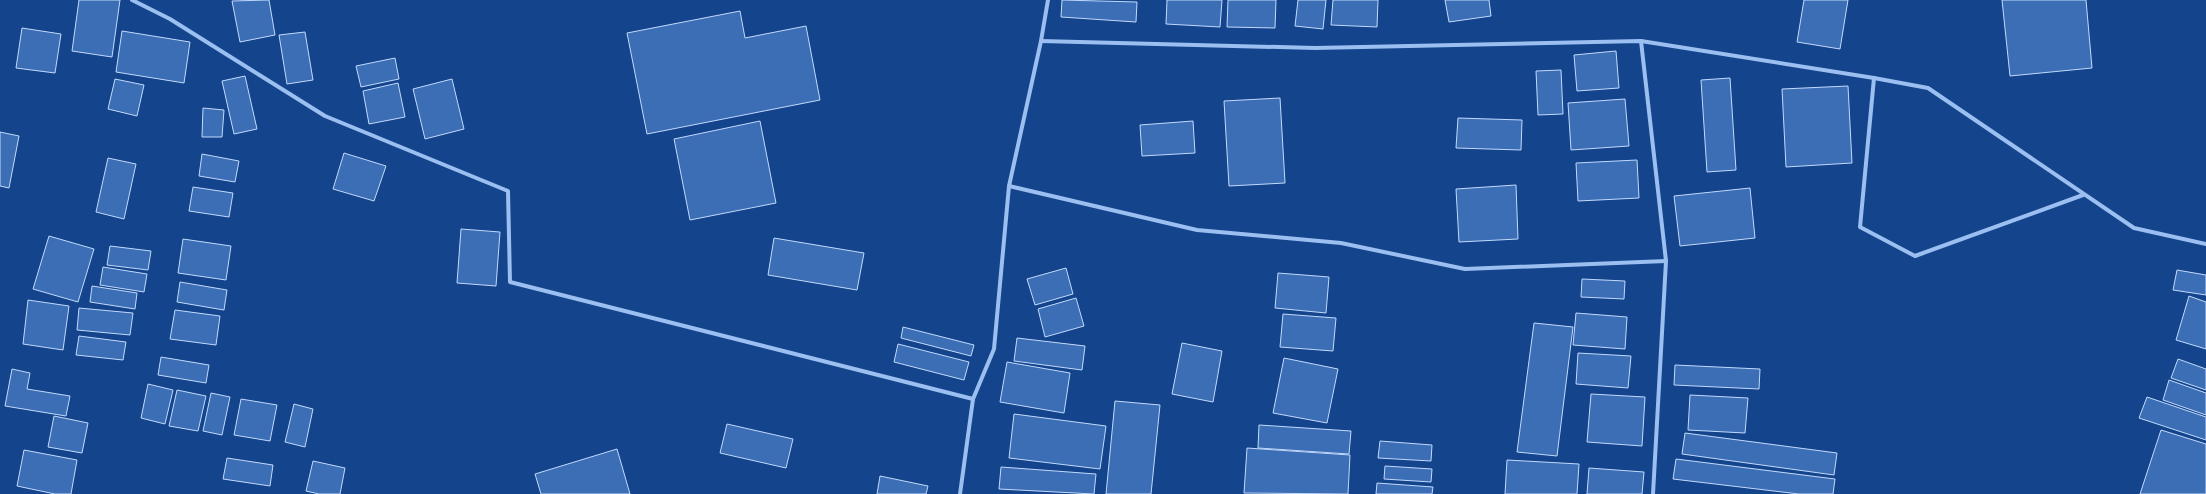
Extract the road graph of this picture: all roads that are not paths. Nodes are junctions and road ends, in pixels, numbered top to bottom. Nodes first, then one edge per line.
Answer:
1 (132, 0) edge
2 (1048, 0) edge
3 (1041, 41) junction
4 (1641, 41) junction
5 (1874, 78) junction
6 (1009, 186) junction
7 (2083, 195) junction
8 (2206, 244) edge
9 (1666, 261) junction
10 (973, 399) junction
11 (960, 494) edge
12 (1653, 494) edge

1 - 10 street
2 - 3 street
3 - 4 street
3 - 6 street
4 - 5 street
4 - 9 street
5 - 7 street
5 - 7 street
6 - 9 street
6 - 10 street
7 - 8 street
9 - 12 street
10 - 11 street

